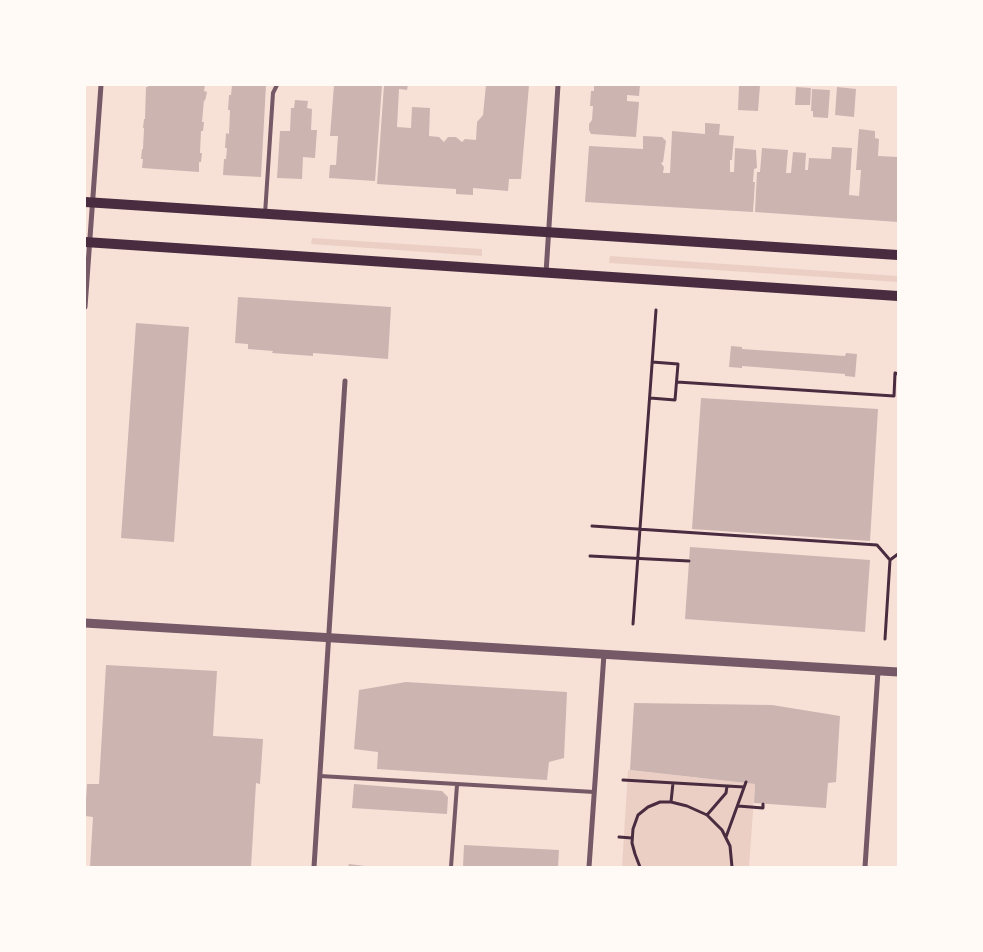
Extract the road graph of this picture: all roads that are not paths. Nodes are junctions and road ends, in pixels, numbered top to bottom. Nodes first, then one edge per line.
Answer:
1 (101, 85) edge
2 (277, 85) edge
3 (558, 85) edge
4 (89, 202) edge
5 (266, 214) junction
6 (549, 232) junction
7 (87, 242) edge
8 (898, 255) edge
9 (546, 272) junction
10 (898, 296) edge
11 (85, 307) edge
12 (345, 381) dead end
13 (85, 623) edge
14 (329, 638) junction
15 (604, 654) junction
16 (878, 671) junction
17 (898, 672) edge
18 (320, 776) junction
19 (457, 785) junction
20 (594, 792) junction
21 (314, 867) edge
22 (451, 867) edge
23 (589, 867) edge
24 (864, 867) edge

1 - 4 street
2 - 5 lane
3 - 6 street
4 - 5 main road
4 - 7 street
5 - 6 main road
6 - 8 main road
6 - 9 street
7 - 9 main road
7 - 11 street
9 - 10 main road
12 - 14 street
13 - 14 street
14 - 15 street
14 - 18 street
15 - 16 street
15 - 20 street
16 - 17 street
16 - 24 street
18 - 19 lane
18 - 21 street
19 - 20 lane
19 - 22 lane
20 - 23 street

